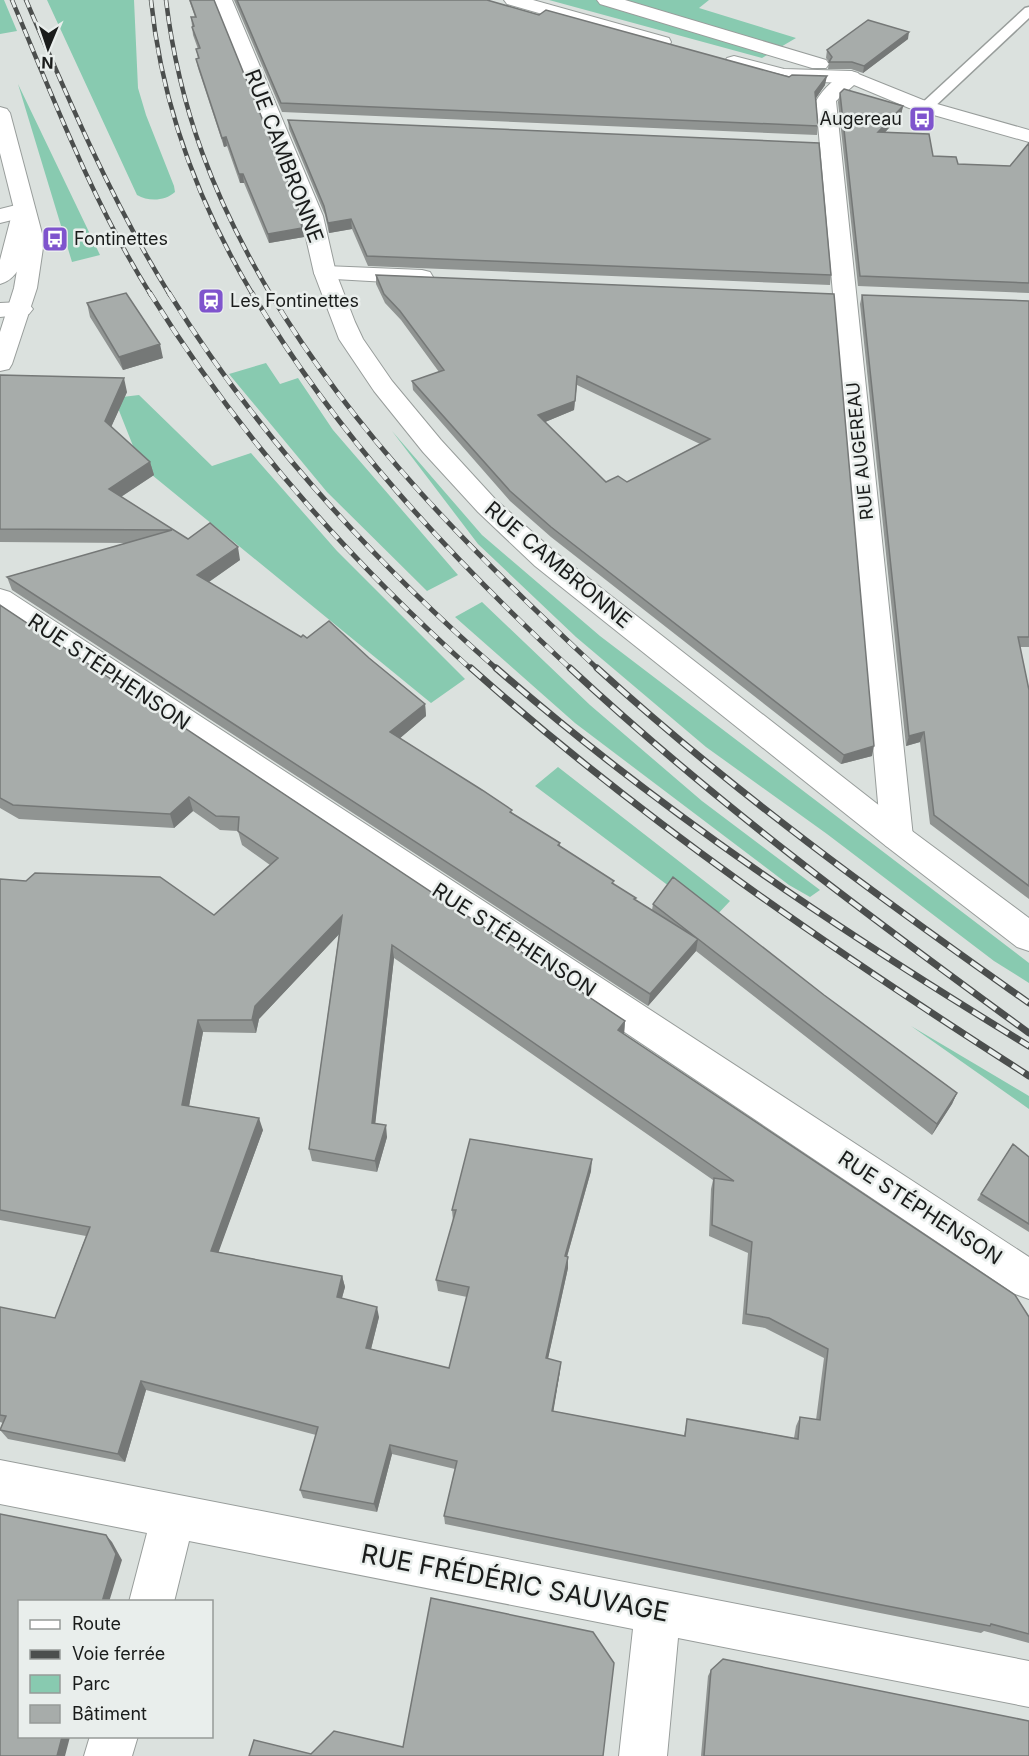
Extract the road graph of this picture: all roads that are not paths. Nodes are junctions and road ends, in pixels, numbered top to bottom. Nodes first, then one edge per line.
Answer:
1 (223, 0) edge
2 (513, 0) edge
3 (606, 0) edge
4 (1029, 11) edge
5 (684, 48) edge
6 (718, 58) edge
7 (851, 77) junction
8 (926, 107) junction
9 (0, 113) edge
10 (1029, 136) edge
11 (24, 210) junction
12 (0, 216) edge
13 (325, 273) junction
14 (0, 277) edge
15 (443, 278) edge
16 (0, 294) edge
17 (11, 309) edge
18 (0, 364) edge
19 (0, 599) edge
20 (897, 837) junction
21 (1029, 937) edge
22 (1029, 1280) edge
23 (0, 1482) edge
24 (174, 1516) junction
25 (152, 1600) edge
26 (658, 1611) junction
27 (1029, 1684) edge
28 (114, 1738) edge
29 (108, 1756) edge
30 (643, 1756) edge

1 - 13 street, RUE CAMBRONNE
2 - 5 street
3 - 7 street
4 - 8 lane
6 - 7 street
7 - 8 street
7 - 20 street, RUE AUGEREAU
8 - 10 street
9 - 11 street
11 - 12 street
11 - 14 street
11 - 17 street
13 - 15 street
13 - 20 street, RUE CAMBRONNE
16 - 17 street
17 - 18 street
19 - 22 street, RUE STÉPHENSON
20 - 21 street, RUE CAMBRONNE
23 - 24 street, RUE FRÉDÉRIC SAUVAGE
24 - 25 street
24 - 26 street, RUE FRÉDÉRIC SAUVAGE
26 - 27 street, RUE FRÉDÉRIC SAUVAGE
26 - 30 street
28 - 29 street

